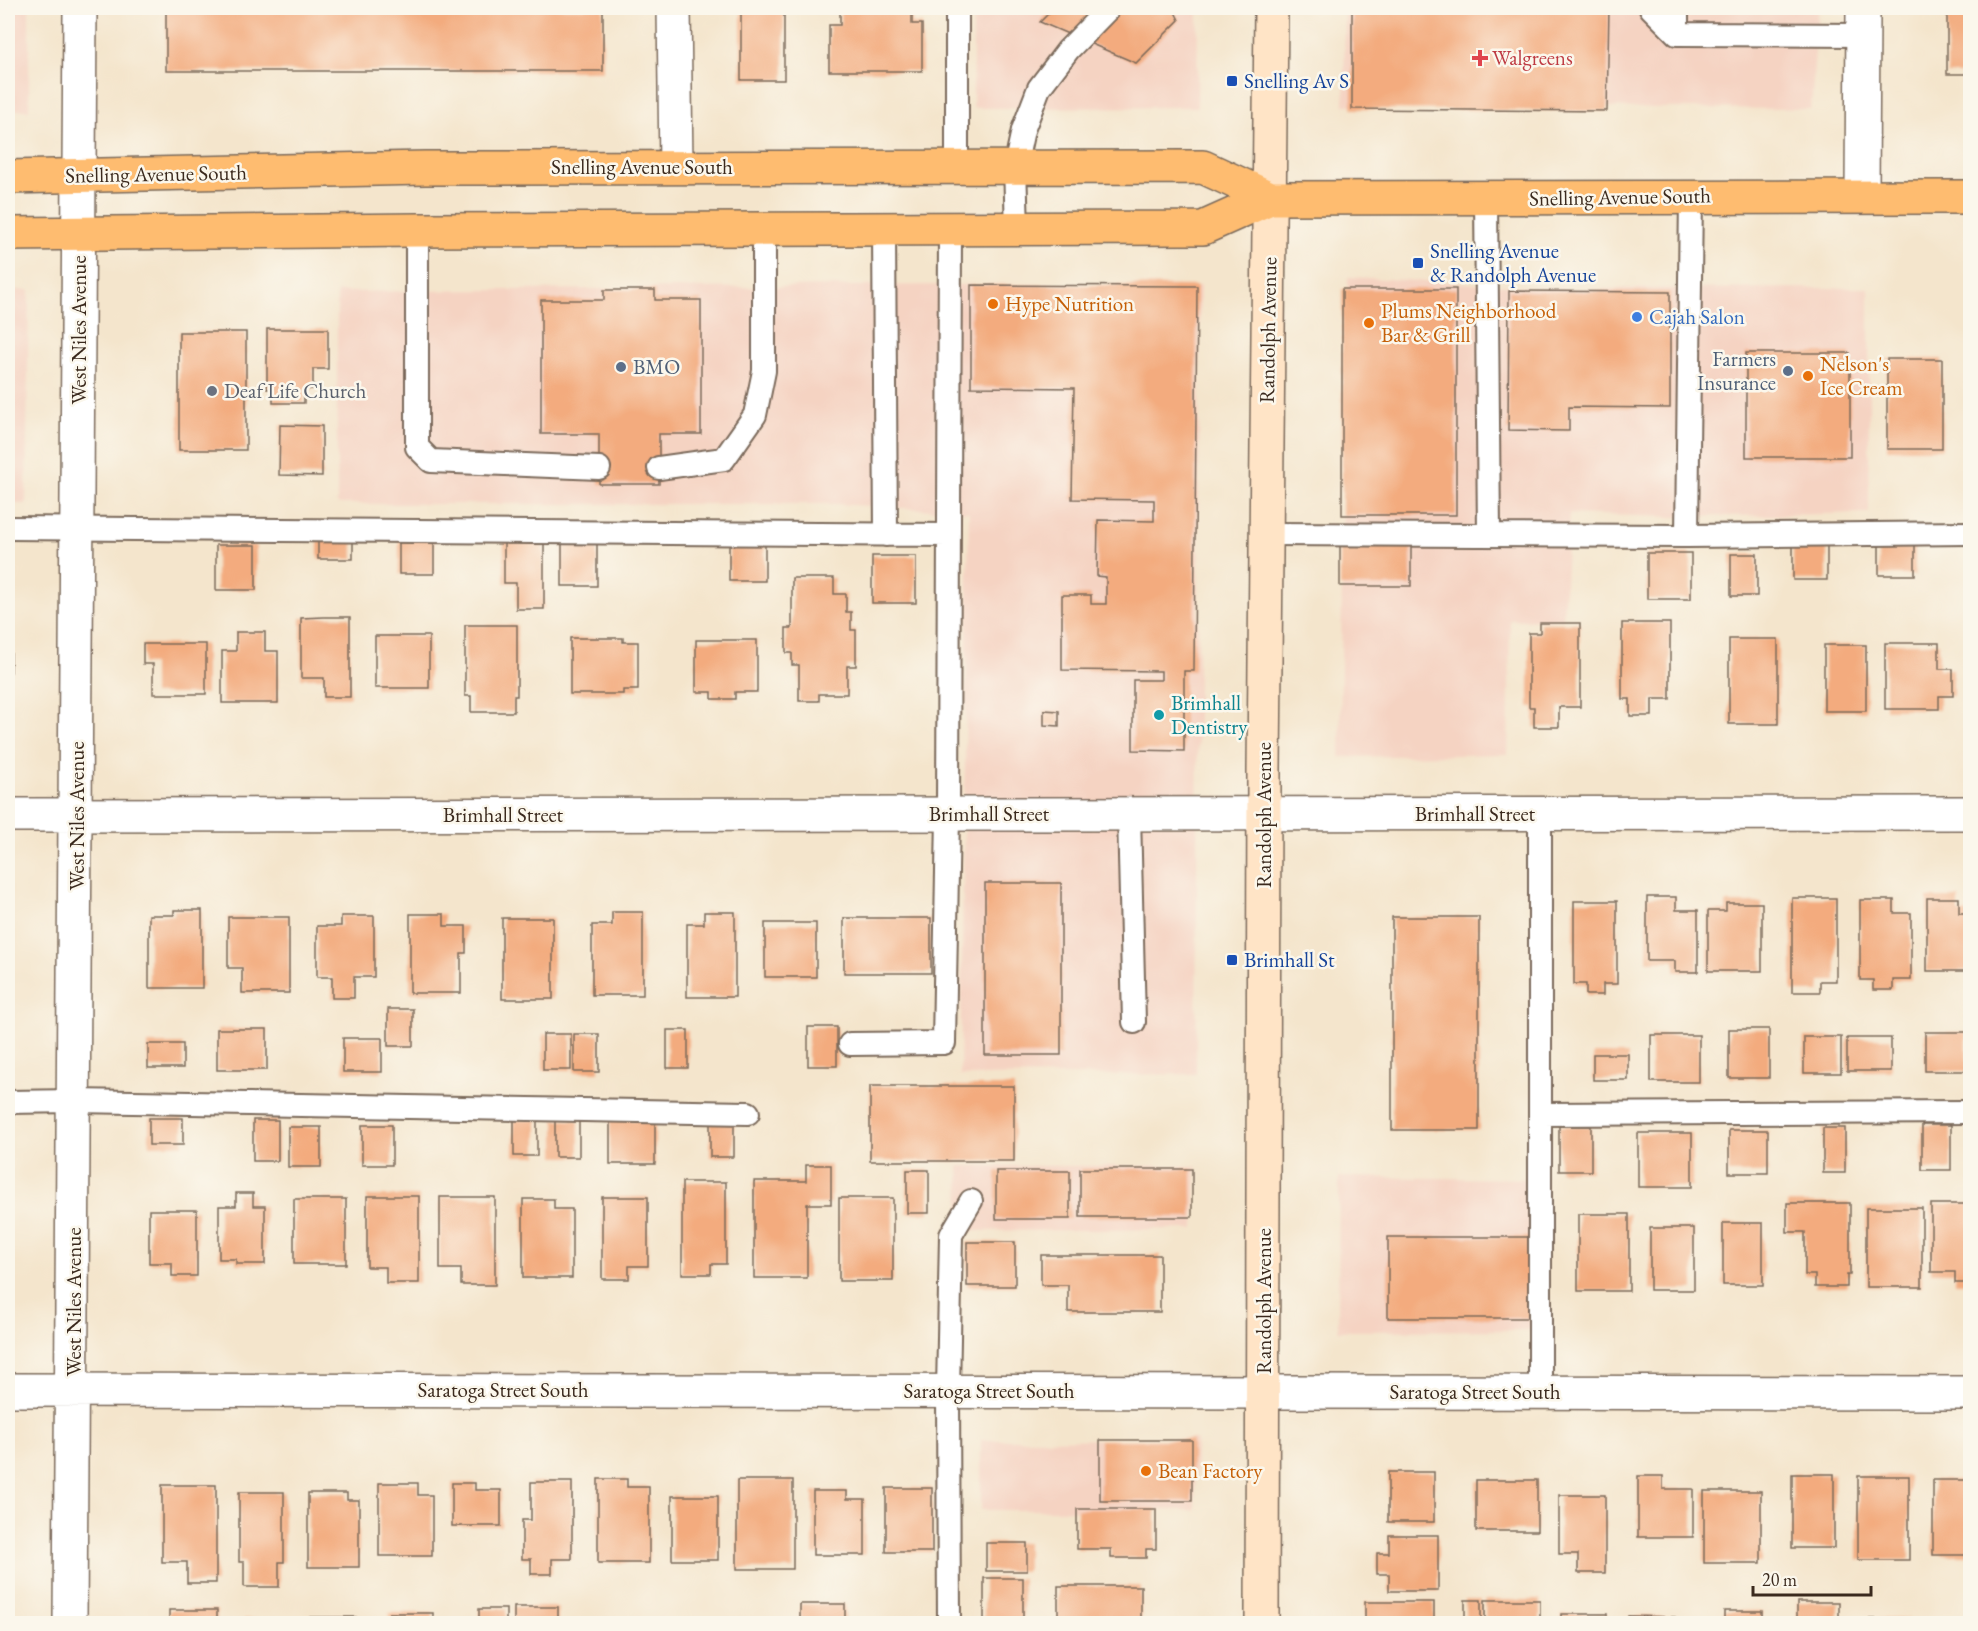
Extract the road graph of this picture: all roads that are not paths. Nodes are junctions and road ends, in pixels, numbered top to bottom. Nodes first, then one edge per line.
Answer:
1 (80, 8) edge
2 (674, 8) edge
3 (957, 8) edge
4 (1109, 8) edge
5 (1271, 8) edge
6 (1651, 8) edge
7 (1677, 8) edge
8 (1863, 21) edge
9 (1677, 34) junction
10 (676, 167) junction
11 (957, 167) junction
12 (1015, 167) junction
13 (80, 176) junction
14 (8, 177) edge
15 (1691, 196) junction
16 (1862, 196) junction
17 (1971, 197) edge
18 (1270, 198) junction
19 (1486, 198) junction
20 (950, 229) junction
21 (1017, 229) junction
22 (417, 230) junction
23 (764, 230) junction
24 (884, 230) junction
25 (80, 233) junction
26 (8, 234) edge
27 (599, 468) dead end
28 (659, 468) dead end
29 (8, 528) edge
30 (78, 528) junction
31 (1971, 533) edge
32 (1266, 534) junction
33 (886, 535) junction
34 (948, 535) junction
35 (1489, 535) junction
36 (1687, 536) junction
37 (1264, 813) junction
38 (1971, 813) edge
39 (948, 814) junction
40 (1129, 814) junction
41 (1540, 814) junction
42 (8, 815) edge
43 (77, 815) junction
44 (1134, 1022) dead end
45 (850, 1044) dead end
46 (75, 1101) junction
47 (8, 1102) edge
48 (1971, 1112) edge
49 (748, 1113) dead end
50 (1540, 1114) junction
51 (971, 1202) dead end
52 (8, 1390) edge
53 (74, 1390) junction
54 (948, 1391) junction
55 (1264, 1392) junction
56 (1540, 1392) junction
57 (1971, 1393) edge
58 (70, 1623) edge
59 (949, 1623) edge
60 (1262, 1623) edge

1 - 13 street, West Niles Avenue
2 - 10 street
3 - 11 lane
4 - 12 lane
5 - 18 main road, Randolph Avenue
6 - 9 lane
7 - 9 lane
8 - 9 lane
8 - 16 street
10 - 11 main road, Snelling Avenue South
10 - 13 main road, Snelling Avenue South
11 - 12 main road, Snelling Avenue South
12 - 18 main road, Snelling Avenue South
12 - 21 lane
13 - 14 main road, Snelling Avenue South
13 - 25 street, West Niles Avenue
15 - 16 main road, Snelling Avenue South
15 - 19 main road, Snelling Avenue South
15 - 36 lane
16 - 17 main road, Snelling Avenue South
18 - 19 main road, Snelling Avenue South
18 - 21 main road, Snelling Avenue South
18 - 32 main road, Randolph Avenue
19 - 35 lane
20 - 21 main road, Snelling Avenue South
20 - 24 main road, Snelling Avenue South
20 - 34 lane
22 - 23 main road, Snelling Avenue South
22 - 25 main road, Snelling Avenue South
22 - 27 lane
23 - 24 main road, Snelling Avenue South
23 - 28 lane
24 - 33 lane
25 - 26 main road, Snelling Avenue South
25 - 30 street, West Niles Avenue
29 - 30 lane
30 - 33 lane
30 - 43 street, West Niles Avenue
31 - 36 lane
32 - 35 lane
32 - 37 main road, Randolph Avenue
33 - 34 lane
34 - 39 lane
35 - 36 lane
37 - 40 street, Brimhall Street
37 - 41 street, Brimhall Street
37 - 55 main road, Randolph Avenue
38 - 41 street, Brimhall Street
39 - 40 street, Brimhall Street
39 - 43 street, Brimhall Street
39 - 45 lane
40 - 44 lane
41 - 50 lane
42 - 43 street, Brimhall Street
43 - 46 street, West Niles Avenue
46 - 47 lane
46 - 49 lane
46 - 53 street, West Niles Avenue
48 - 50 lane
50 - 56 lane
51 - 54 lane
52 - 53 street, Saratoga Street South
53 - 54 street, Saratoga Street South
53 - 58 street, West Niles Avenue
54 - 55 street, Saratoga Street South
54 - 59 lane
55 - 56 street, Saratoga Street South
55 - 60 main road, Randolph Avenue
56 - 57 street, Saratoga Street South

